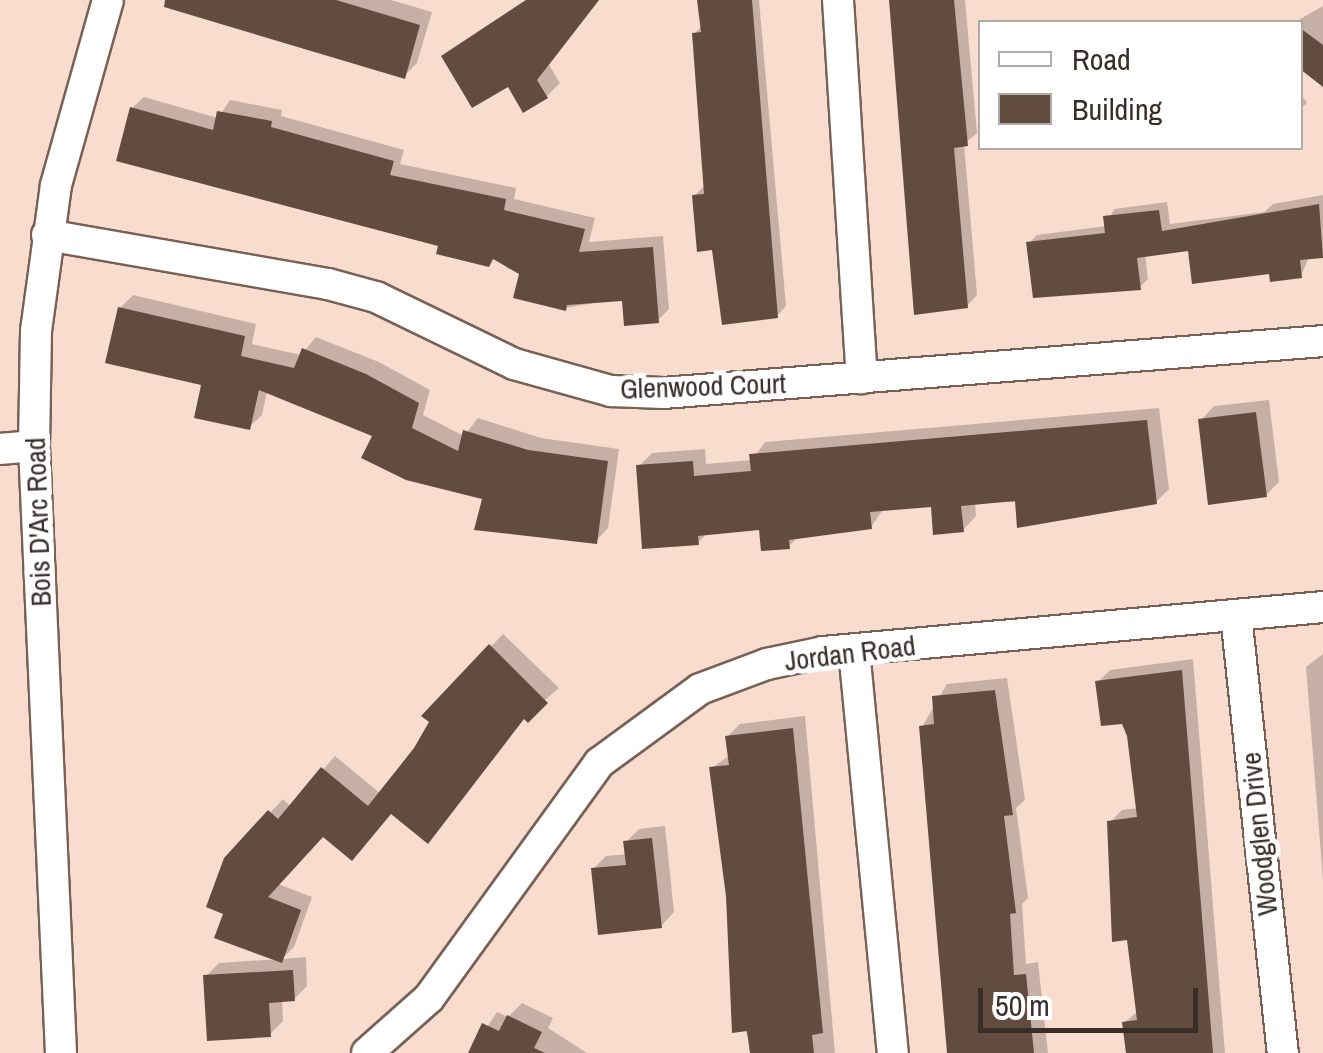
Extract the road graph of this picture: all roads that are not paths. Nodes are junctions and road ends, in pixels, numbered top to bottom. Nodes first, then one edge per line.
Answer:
1 (108, 0) edge
2 (838, 0) edge
3 (47, 235) junction
4 (1323, 342) edge
5 (862, 378) junction
6 (34, 446) junction
7 (0, 449) edge
8 (1323, 607) edge
9 (1236, 615) junction
10 (854, 650) junction
11 (375, 1051) edge
12 (61, 1053) edge
13 (893, 1053) edge
14 (1283, 1053) edge

1 - 3 street, Bois D'Arc Road
2 - 5 street
3 - 5 street, Glenwood Court
3 - 6 street, Bois D'Arc Road
4 - 5 street, Glenwood Court
6 - 7 street
6 - 12 street, Bois D'Arc Road
8 - 9 street, Jordan Road
9 - 10 street, Jordan Road
9 - 14 street, Woodglen Drive
10 - 11 street, Jordan Road
10 - 13 street

